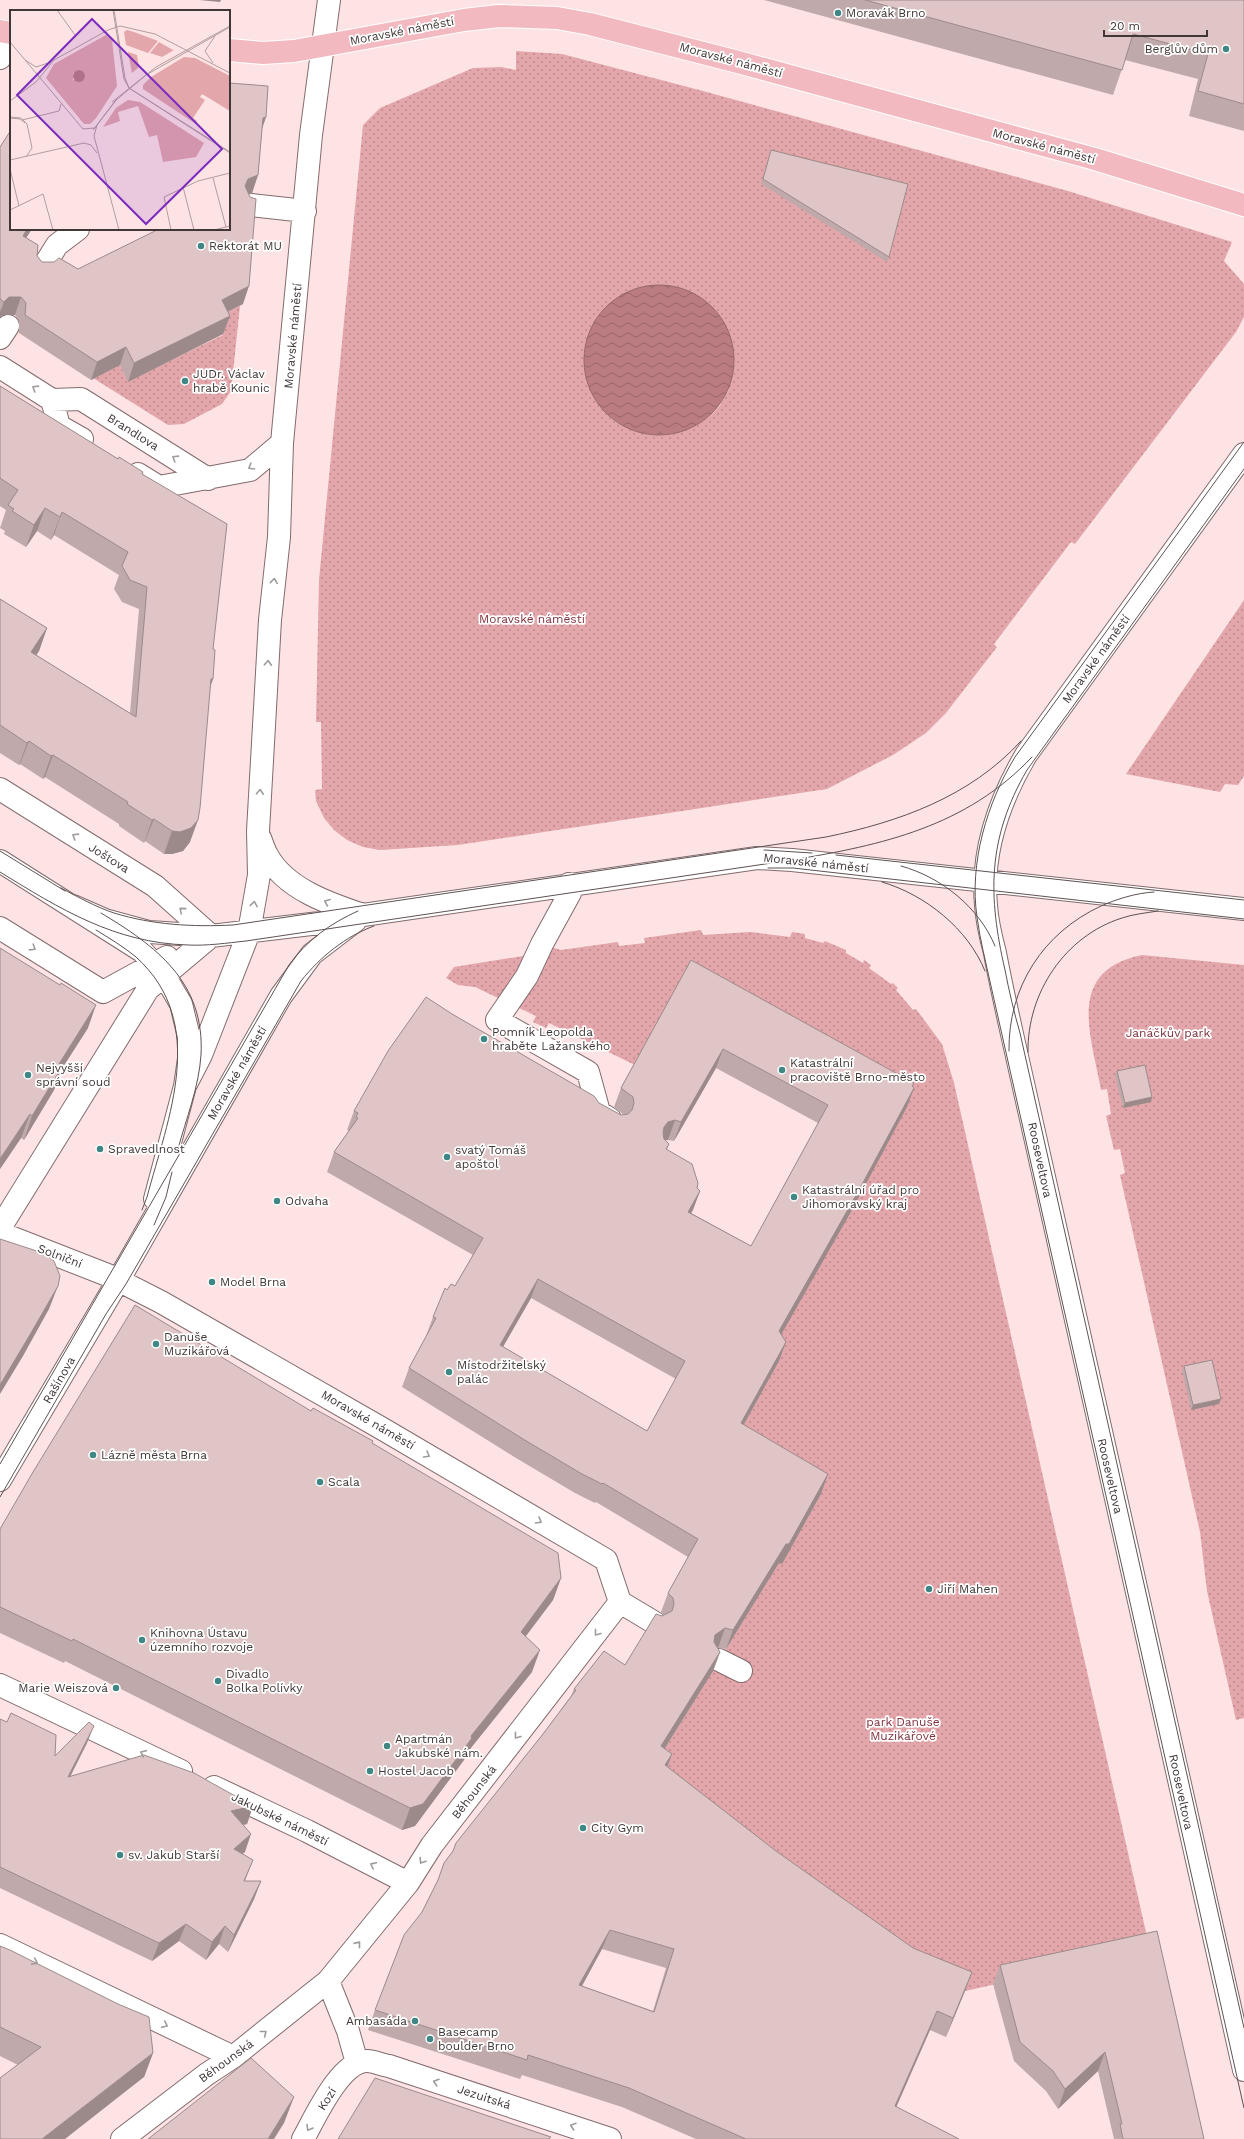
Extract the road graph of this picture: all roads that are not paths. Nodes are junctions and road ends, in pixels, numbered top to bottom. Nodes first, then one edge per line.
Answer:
1 (329, 0) edge
2 (534, 0) edge
3 (557, 18) junction
4 (0, 31) edge
5 (10, 33) edge
6 (10, 42) edge
7 (322, 46) junction
8 (230, 50) edge
9 (0, 58) edge
10 (250, 205) edge
11 (1244, 205) edge
12 (305, 211) junction
13 (77, 230) edge
14 (42, 269) edge
15 (0, 367) edge
16 (52, 400) junction
17 (282, 443) junction
18 (99, 450) edge
19 (1244, 454) edge
20 (119, 462) edge
21 (208, 479) junction
22 (0, 789) edge
23 (258, 831) junction
24 (0, 861) edge
25 (985, 881) junction
26 (569, 884) junction
27 (73, 906) junction
28 (1244, 909) edge
29 (363, 915) junction
30 (0, 928) edge
31 (249, 932) junction
32 (211, 936) junction
33 (160, 969) junction
34 (185, 1086) junction
35 (615, 1122) edge
36 (0, 1228) edge
37 (0, 1233) edge
38 (135, 1251) junction
39 (118, 1281) junction
40 (0, 1480) edge
41 (620, 1602) junction
42 (655, 1623) edge
43 (719, 1660) edge
44 (741, 1671) dead end
45 (0, 1685) edge
46 (408, 1883) junction
47 (0, 1945) edge
48 (328, 1981) junction
49 (233, 2057) junction
50 (357, 2063) junction
51 (1244, 2070) edge
52 (607, 2138) edge
53 (122, 2139) edge
54 (302, 2139) edge

1 - 7 street
2 - 3 main road
3 - 7 main road, Moravské náměstí
3 - 11 main road, Moravské náměstí
4 - 5 main road
6 - 9 street
7 - 8 main road
7 - 12 street, Moravské náměstí
10 - 12 street
12 - 17 street, Moravské náměstí
13 - 14 street
16 -> 15 street
16 - 18 street
21 -> 16 street, Brandlova
17 -> 21 street
23 -> 17 street, Moravské náměstí
19 - 25 street, Moravské náměstí
20 - 21 street
32 -> 22 street, Joštova
29 -> 23 street, Moravské náměstí
31 -> 23 street, Moravské náměstí
24 - 27 street
25 - 26 street, Moravské náměstí
25 - 28 street, Moravské náměstí
25 - 51 street, Rooseveltova
26 - 29 street, Moravské náměstí
26 - 35 street
27 - 32 street
27 - 33 street, Moravské náměstí
29 - 31 street, Moravské náměstí
29 - 38 street, Moravské náměstí
30 -> 33 street
31 - 32 street
31 - 34 street, Moravské náměstí
32 - 33 street
33 - 34 street, Moravské náměstí
33 - 36 street
34 - 38 street, Moravské náměstí
37 - 39 street, Solniční
38 - 39 street, Moravské náměstí
39 - 40 street, Rašínova
39 -> 41 street, Moravské náměstí
41 - 42 street
41 -> 46 street, Běhounská
43 - 44 street
46 -> 45 street, Jakubské náměstí
48 -> 46 street, Běhounská
47 -> 49 street
49 -> 48 street, Běhounská
48 - 50 street
49 - 53 street, Běhounská
52 -> 50 street, Jezuitská
50 -> 54 street, Kozí

